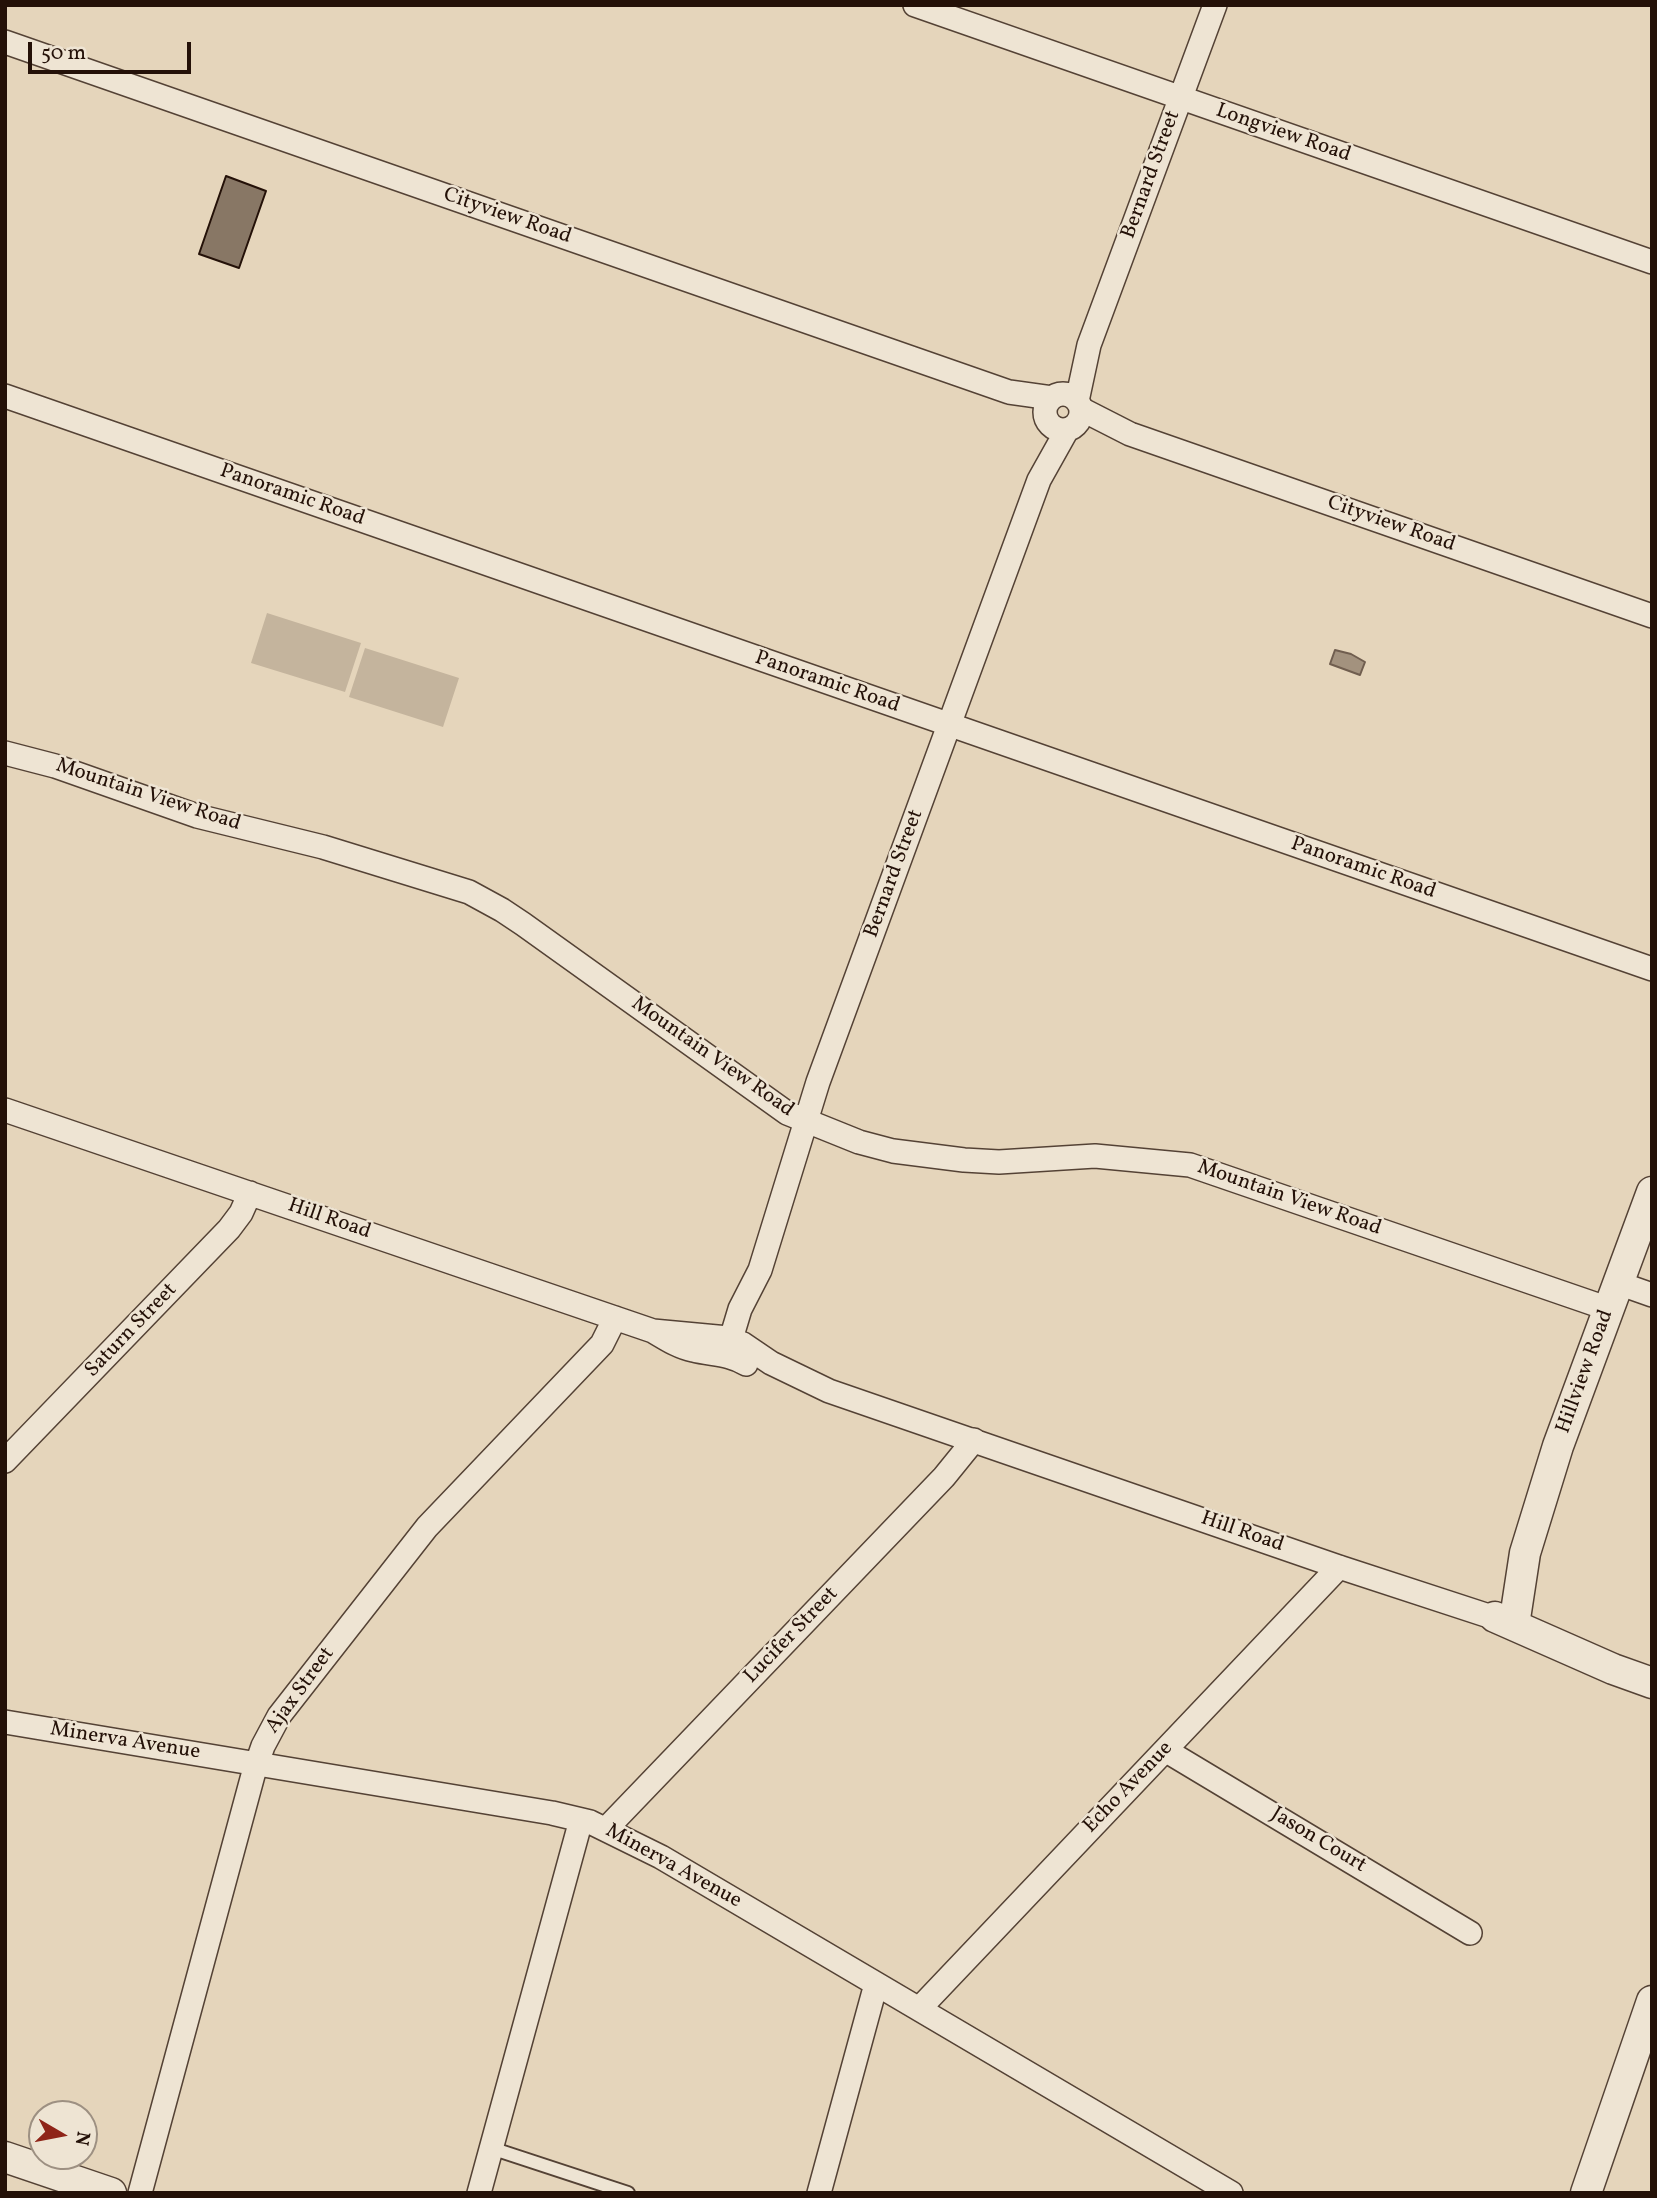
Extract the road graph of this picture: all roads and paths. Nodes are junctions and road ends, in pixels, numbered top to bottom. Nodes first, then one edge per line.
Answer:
1 (915, 5) edge
2 (1214, 5) edge
3 (5, 42) edge
4 (1181, 98) junction
5 (1652, 262) edge
6 (5, 396) edge
7 (1064, 412) junction
8 (1652, 616) edge
9 (949, 725) junction
10 (5, 753) edge
11 (1651, 969) edge
12 (5, 1110) edge
13 (806, 1121) junction
14 (1652, 1192) edge
15 (250, 1193) junction
16 (1652, 1295) edge
17 (1614, 1296) junction
18 (615, 1318) junction
19 (736, 1346) junction
20 (974, 1440) junction
21 (7, 1456) edge
22 (1339, 1567) junction
23 (1504, 1621) junction
24 (1652, 1683) edge
25 (5, 1723) edge
26 (1166, 1750) junction
27 (257, 1763) junction
28 (581, 1820) junction
29 (606, 1829) junction
30 (1470, 1933) dead end
31 (876, 1984) junction
32 (1652, 2001) edge
33 (919, 2009) junction
34 (1646, 2038) edge
35 (491, 2148) junction
36 (5, 2157) edge
37 (111, 2193) edge
38 (140, 2193) edge
39 (479, 2193) edge
40 (628, 2193) edge
41 (819, 2193) edge
42 (1231, 2193) edge
43 (1586, 2193) edge

1 - 4 street, Longview Road
2 - 4 street, Bernard Street
3 - 7 street, Cityview Road
4 - 5 street, Longview Road
4 - 7 street, Bernard Street
6 - 9 street, Panoramic Road
7 - 8 street, Cityview Road
7 - 9 street, Bernard Street
9 - 11 street, Panoramic Road
9 - 13 street, Bernard Street
10 - 13 street, Mountain View Road
12 - 15 street, Hill Road
13 - 17 street, Mountain View Road
13 - 19 street, Bernard Street
14 - 17 street, Hillview Road
15 - 18 street, Hill Road
15 - 21 street, Saturn Street
16 - 17 street, Mountain View Road
17 - 23 street, Hillview Road
18 - 19 street, Hill Road
18 - 27 street, Ajax Street
19 - 20 street, Hill Road
20 - 22 street, Hill Road
20 - 29 street, Lucifer Street
22 - 23 street, Hill Road
22 - 26 street, Echo Avenue
23 - 24 street, Hill Road
25 - 27 street, Minerva Avenue
26 - 30 street, Jason Court
26 - 33 street, Echo Avenue
27 - 28 street, Minerva Avenue
27 - 38 street, Ajax Street
28 - 29 street, Minerva Avenue
28 - 35 street
29 - 31 street, Minerva Avenue
31 - 33 street, Minerva Avenue
31 - 41 street
32 - 34 street
33 - 42 street, Minerva Avenue
34 - 43 street
35 - 39 street
35 - 40 lane
36 - 37 street

